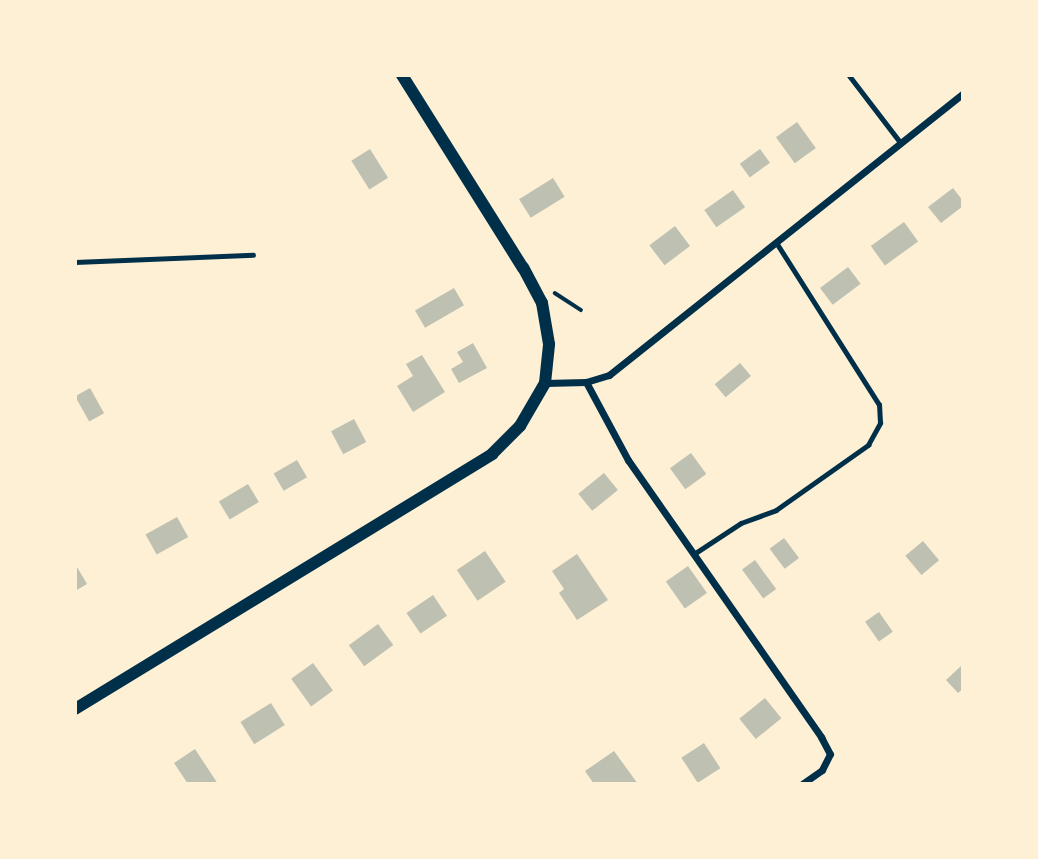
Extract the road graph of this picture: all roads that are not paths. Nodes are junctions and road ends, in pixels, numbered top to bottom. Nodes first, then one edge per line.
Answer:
1 (402, 75) edge
2 (849, 75) edge
3 (963, 93) edge
4 (901, 143) junction
5 (775, 242) junction
6 (253, 255) dead end
7 (75, 262) edge
8 (545, 383) junction
9 (586, 383) junction
10 (694, 554) junction
11 (75, 708) edge
12 (802, 784) edge

1 - 8 main road
2 - 4 lane
3 - 4 street
4 - 5 street
5 - 9 street
5 - 10 lane
6 - 7 lane
8 - 9 street
8 - 11 main road
9 - 10 street
10 - 12 street

